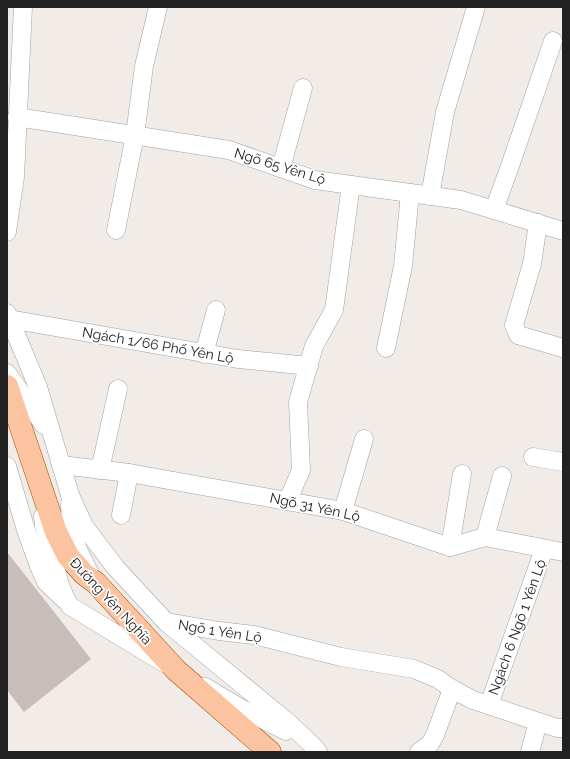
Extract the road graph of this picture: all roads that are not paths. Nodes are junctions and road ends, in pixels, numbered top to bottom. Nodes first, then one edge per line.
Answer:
1 (23, 7) edge
2 (158, 7) edge
3 (476, 7) edge
4 (553, 41) dead end
5 (7, 57) edge
6 (303, 88) dead end
7 (17, 117) junction
8 (135, 136) junction
9 (7, 146) edge
10 (280, 168) junction
11 (351, 185) junction
12 (410, 193) junction
13 (430, 196) junction
14 (494, 210) junction
15 (538, 223) junction
16 (562, 226) edge
17 (116, 230) dead end
18 (7, 232) edge
19 (216, 310) dead end
20 (8, 316) edge
21 (386, 348) dead end
22 (563, 348) edge
23 (204, 354) junction
24 (309, 366) junction
25 (7, 373) edge
26 (7, 386) edge
27 (118, 389) dead end
28 (53, 437) junction
29 (364, 439) dead end
30 (533, 457) dead end
31 (563, 462) edge
32 (61, 465) junction
33 (7, 466) edge
34 (100, 470) junction
35 (129, 473) junction
36 (462, 474) dead end
37 (502, 476) dead end
38 (43, 494) junction
39 (70, 495) junction
40 (288, 500) junction
41 (343, 511) junction
42 (122, 515) dead end
43 (486, 537) junction
44 (450, 547) junction
45 (544, 549) junction
46 (563, 552) edge
47 (96, 583) junction
48 (70, 606) junction
49 (166, 622) junction
50 (176, 670) junction
51 (452, 689) junction
52 (489, 706) junction
53 (538, 722) junction
54 (563, 728) edge
55 (316, 750) edge
56 (270, 752) edge
57 (419, 752) edge
58 (530, 752) edge

1 - 7 lane
2 - 8 lane
3 - 13 lane
4 - 14 lane
5 - 7 lane
6 - 10 lane
7 - 8 lane, Ngõ 65 Yên Lộ
7 - 9 lane
7 - 18 lane
8 - 10 lane, Ngõ 65 Yên Lộ
8 - 17 lane
10 - 11 lane, Ngõ 65 Yên Lộ
11 - 12 lane, Ngõ 65 Yên Lộ
11 - 24 lane
12 - 13 lane, Ngõ 65 Yên Lộ
12 - 21 lane
13 - 14 lane, Ngõ 65 Yên Lộ
14 - 15 lane, Ngõ 65 Yên Lộ
15 - 16 lane, Ngõ 65 Yên Lộ
15 - 22 lane
19 - 23 lane
20 - 23 lane, Ngách 1/66 Phố Yên Lộ
20 - 28 lane, Ngõ 1 Yên Lộ
23 - 24 lane, Ngách 1/66 Phố Yên Lộ
24 - 40 lane
25 - 28 lane
26 - 38 main road, Đường Yên Nghĩa
27 - 34 lane
28 - 32 lane, Ngõ 1 Yên Lộ
29 - 41 lane
30 - 31 lane
32 - 34 lane, Ngõ 31 Yên Lộ
32 - 39 lane, Ngõ 1 Yên Lộ
33 - 48 lane
34 - 35 lane, Ngõ 31 Yên Lộ
35 - 40 lane, Ngõ 31 Yên Lộ
35 - 42 lane
36 - 44 lane
37 - 43 lane
38 - 47 main road, Đường Yên Nghĩa
38 - 48 lane
39 - 47 lane
39 - 49 lane, Ngõ 1 Yên Lộ
40 - 41 lane, Ngõ 31 Yên Lộ
41 - 44 lane, Ngõ 31 Yên Lộ
43 - 44 lane
43 - 45 lane
45 - 46 lane
45 - 52 lane, Ngách 6 Ngõ 1 Yên Lộ
47 - 50 main road, Đường Yên Nghĩa
48 - 50 lane
49 - 51 lane, Ngõ 1 Yên Lộ
49 - 55 lane
50 - 55 lane
50 - 56 main road, Đường Yên Nghĩa
51 - 52 lane, Ngõ 1 Yên Lộ
51 - 57 lane
52 - 53 lane, Ngõ 1 Yên Lộ
53 - 54 lane, Ngõ 1 Yên Lộ
53 - 58 lane

